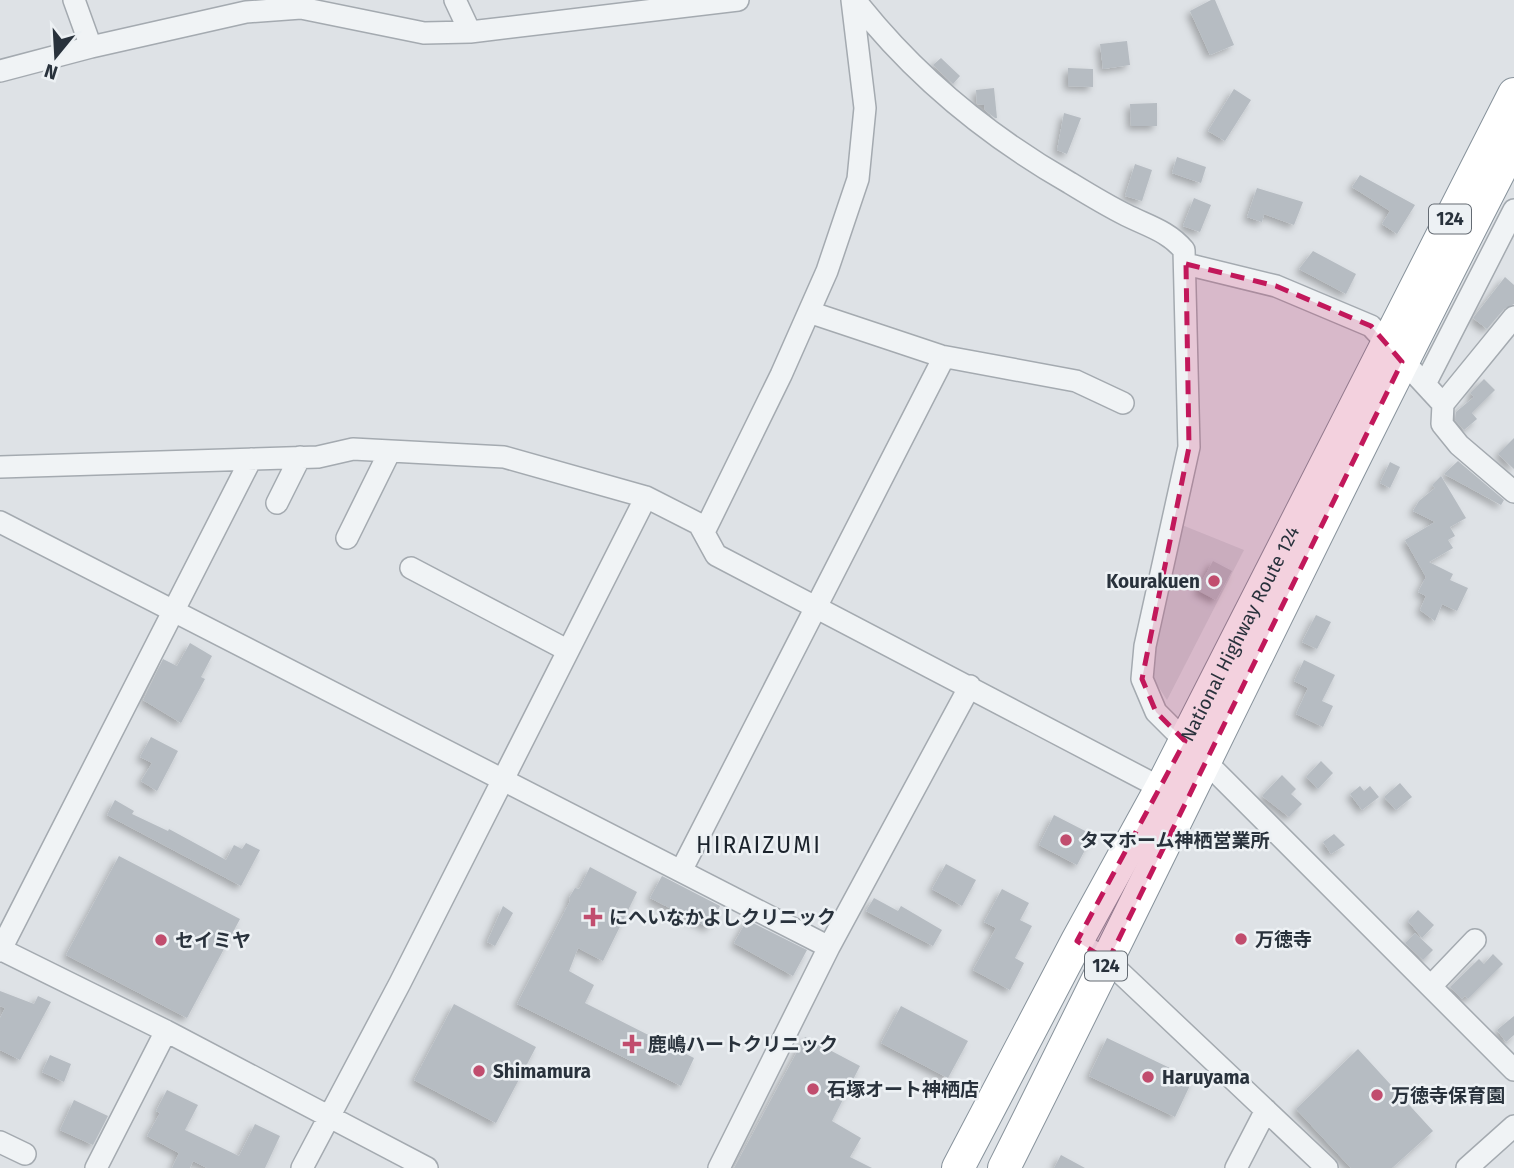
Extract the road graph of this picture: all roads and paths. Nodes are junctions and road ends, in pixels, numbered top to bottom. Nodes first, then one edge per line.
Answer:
1 (74, 0) edge
2 (455, 0) edge
3 (738, 0) edge
4 (854, 0) edge
5 (470, 32) junction
6 (91, 47) junction
7 (0, 71) edge
8 (1514, 94) edge
9 (1514, 143) edge
10 (1514, 209) edge
11 (1186, 264) junction
12 (809, 312) junction
13 (1514, 317) edge
14 (1394, 353) junction
15 (944, 357) junction
16 (1425, 384) junction
17 (1123, 403) dead end
18 (1443, 404) junction
19 (390, 451) junction
20 (300, 457) junction
21 (251, 459) junction
22 (0, 467) edge
23 (1514, 492) edge
24 (646, 497) junction
25 (277, 503) dead end
26 (0, 522) edge
27 (704, 533) junction
28 (347, 538) dead end
29 (411, 568) dead end
30 (817, 607) junction
31 (174, 612) junction
32 (567, 650) junction
33 (970, 686) junction
34 (1195, 752) junction
35 (501, 778) junction
36 (1161, 788) junction
37 (681, 871) junction
38 (1475, 940) dead end
39 (1077, 941) junction
40 (829, 947) junction
41 (0, 949) edge
42 (1108, 961) junction
43 (1432, 985) junction
44 (166, 1031) junction
45 (1514, 1070) edge
46 (1266, 1110) junction
47 (329, 1118) junction
48 (1514, 1126) edge
49 (0, 1142) edge
50 (25, 1154) dead end
51 (96, 1168) edge
52 (302, 1168) edge
53 (427, 1168) edge
54 (719, 1168) edge
55 (958, 1168) edge
56 (1004, 1168) edge
57 (1236, 1168) edge
58 (1327, 1168) edge
59 (1467, 1168) edge

1 - 6 street
2 - 5 street
3 - 5 street
4 - 11 street
4 - 12 street
5 - 6 street
6 - 7 street
8 - 14 highway, National Highway Route 124 / 124
9 - 14 highway, National Highway Route 124 / 124
10 - 16 street
11 - 14 street
11 - 34 street
12 - 15 street
12 - 27 street
13 - 18 street
14 - 16 street
14 - 34 highway, National Highway Route 124 / 124
15 - 17 street
15 - 30 street
16 - 18 street
18 - 23 street
19 - 20 street
19 - 24 street
19 - 28 street
20 - 21 street
20 - 25 street
21 - 22 street
21 - 31 street
24 - 27 street
24 - 32 street
26 - 31 street
27 - 30 street
29 - 32 street
30 - 33 street
30 - 37 street
31 - 35 street
31 - 41 street
32 - 35 street
33 - 36 street
33 - 40 street
34 - 36 highway, National Highway Route 124 / 124
34 - 42 highway, National Highway Route 124 / 124
34 - 43 street
35 - 37 street
35 - 47 street
36 - 39 highway, National Highway Route 124 / 124
37 - 40 street
38 - 43 street
39 - 42 street
39 - 55 highway, National Highway Route 124 / 124
40 - 54 street
41 - 44 street
42 - 46 street
42 - 56 highway, National Highway Route 124 / 124
43 - 45 street
44 - 47 street
44 - 51 street
46 - 57 street
46 - 58 street
47 - 52 street
47 - 53 street
48 - 59 street
49 - 50 street

